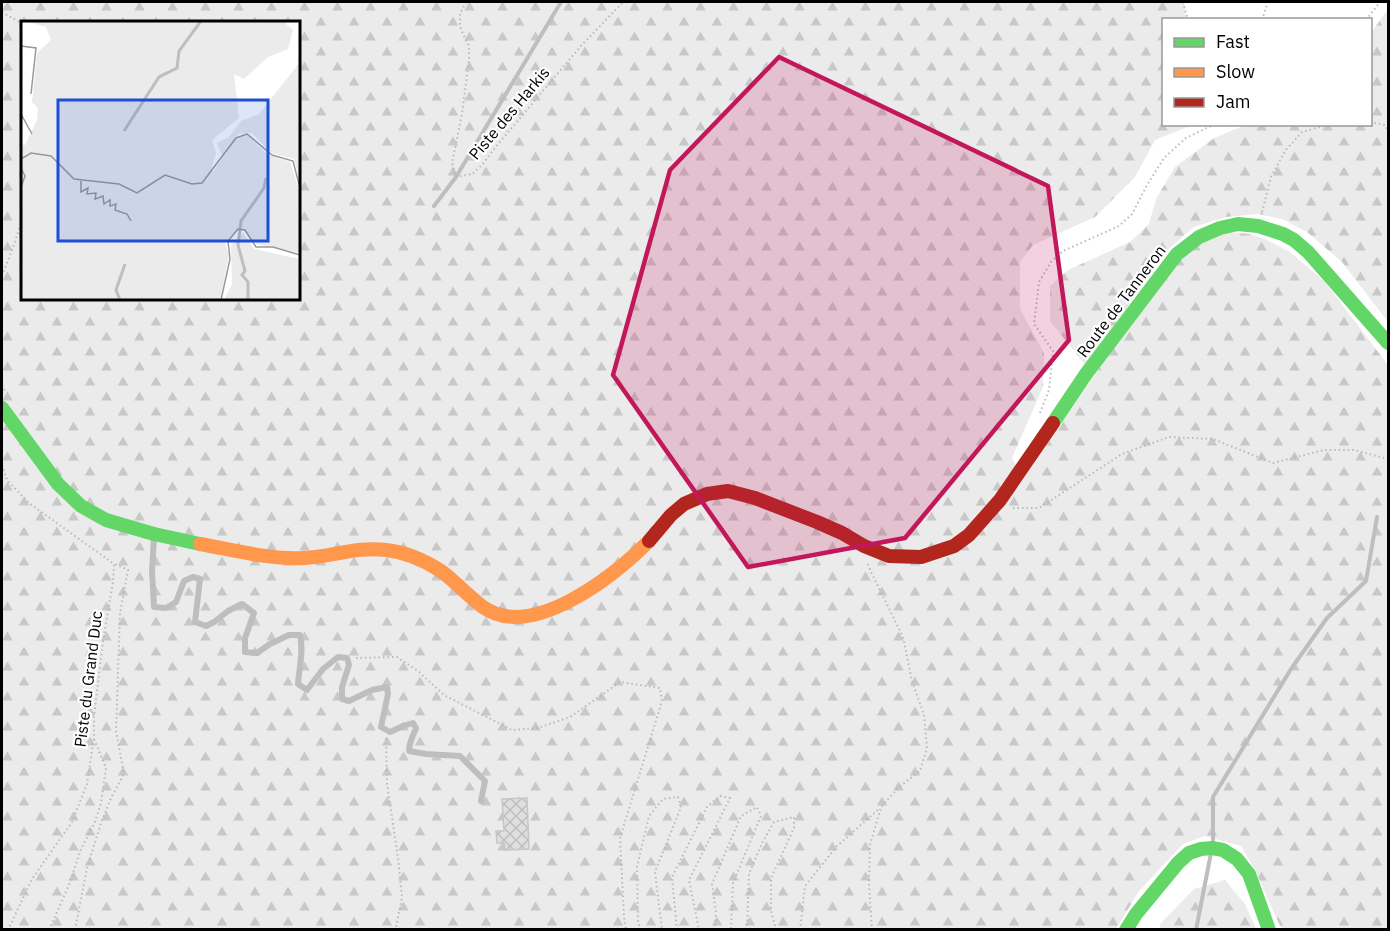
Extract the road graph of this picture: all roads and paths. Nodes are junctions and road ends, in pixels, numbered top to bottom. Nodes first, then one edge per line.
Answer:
1 (466, 2) edge
2 (623, 2) edge
3 (1183, 2) edge
4 (1268, 2) edge
5 (1380, 2) edge
6 (2, 12) edge
7 (1187, 18) edge
8 (1263, 18) edge
9 (1368, 18) edge
10 (21, 27) edge
11 (1372, 122) edge
12 (1211, 126) edge
13 (1323, 126) edge
14 (1389, 130) edge
15 (21, 222) edge
16 (1258, 226) junction
17 (2, 276) edge
18 (1389, 343) edge
19 (2, 408) edge
20 (1038, 420) dead end
21 (1389, 459) edge
22 (2, 465) edge
23 (1000, 500) junction
24 (154, 534) junction
25 (864, 546) junction
26 (114, 564) junction
27 (347, 658) junction
28 (385, 729) junction
29 (94, 737) junction
30 (481, 801) dead end
31 (881, 807) junction
32 (8, 930) edge
33 (49, 930) edge
34 (75, 930) edge
35 (401, 930) edge
36 (626, 930) edge
37 (641, 930) edge
38 (662, 930) edge
39 (677, 930) edge
40 (699, 930) edge
41 (715, 930) edge
42 (731, 930) edge
43 (747, 930) edge
44 (776, 930) edge
45 (800, 930) edge
46 (872, 930) edge
47 (1126, 930) edge
48 (1269, 930) edge

1 - 2 path, Piste des Harkis
3 - 7 path
4 - 8 path
5 - 9 path
6 - 10 path
11 - 14 path
12 - 20 path
13 - 16 path
15 - 17 path
16 - 18 street, Route de Tanneron
16 - 23 street, Route de Tanneron
19 - 24 street, Route de Tanneron
21 - 23 path
22 - 26 path
23 - 25 street, Route de Tanneron
24 - 25 street, Route de Tanneron
24 - 27 lane
25 - 31 path
26 - 29 path, Piste du Grand Duc
26 - 34 path
27 - 28 lane
27 - 36 path
28 - 30 lane
28 - 35 path
29 - 32 path, Piste du Grand Duc
29 - 33 path
31 - 45 path
31 - 46 path
37 - 38 path
39 - 40 path
41 - 42 path
43 - 44 path
47 - 48 street

